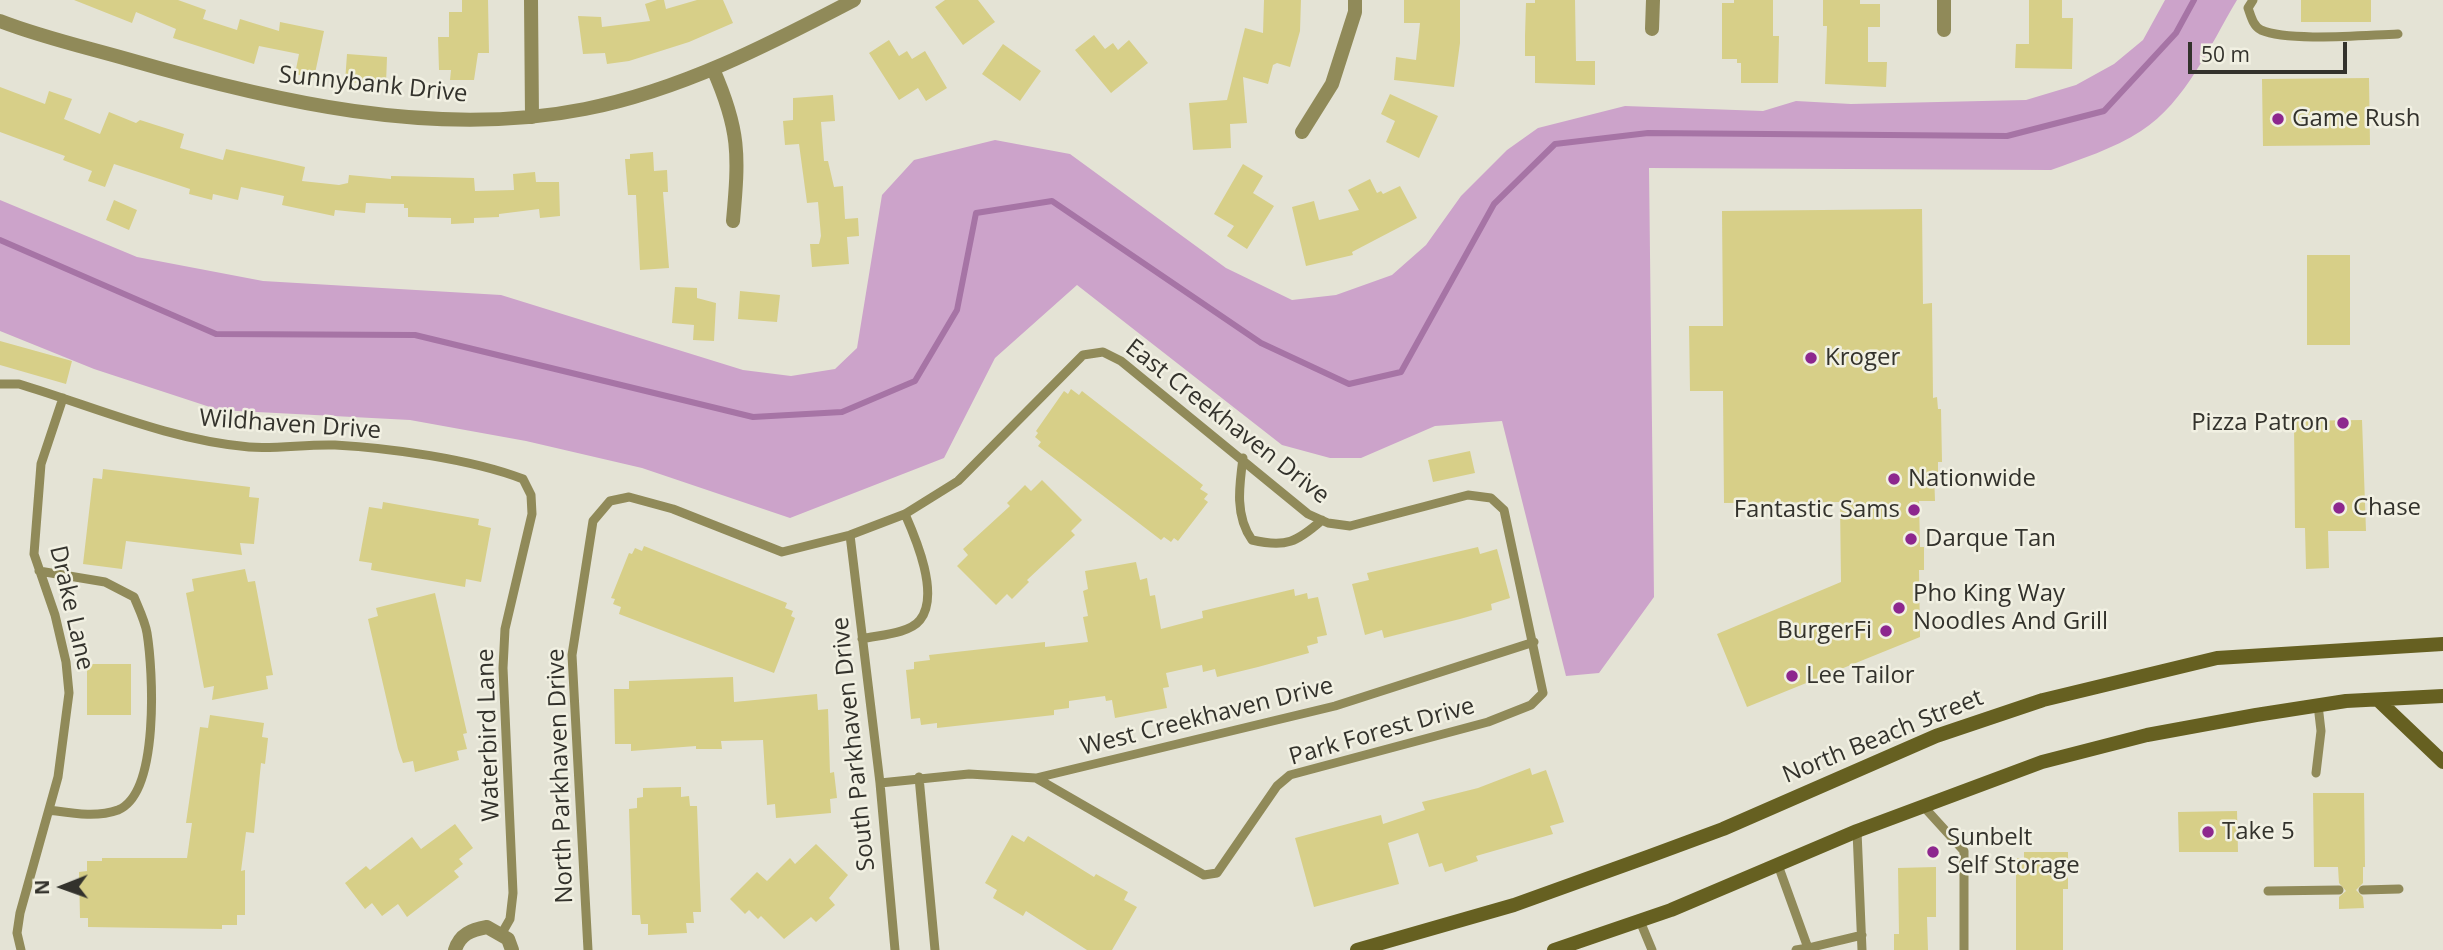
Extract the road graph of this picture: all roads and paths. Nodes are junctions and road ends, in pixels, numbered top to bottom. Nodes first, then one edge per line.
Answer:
1 (531, 0) edge
2 (854, 0) edge
3 (1355, 0) edge
4 (1653, 0) edge
5 (1944, 0) edge
6 (2253, 0) edge
7 (0, 21) edge
8 (1652, 29) dead end
9 (1944, 30) dead end
10 (2398, 34) dead end
11 (713, 69) junction
12 (532, 117) junction
13 (1302, 132) dead end
14 (733, 221) dead end
15 (0, 384) edge
16 (63, 398) junction
17 (1242, 458) junction
18 (531, 495) joint
19 (905, 514) junction
20 (1322, 520) junction
21 (850, 535) junction
22 (39, 571) junction
23 (862, 639) junction
24 (1534, 642) junction
25 (2443, 644) edge
26 (2443, 696) edge
27 (2378, 699) junction
28 (2318, 705) junction
29 (2443, 762) edge
30 (2316, 773) dead end
31 (919, 777) junction
32 (1036, 778) junction
33 (880, 783) junction
34 (1924, 807) junction
35 (49, 810) junction
36 (1857, 831) junction
37 (1778, 865) junction
38 (2399, 889) dead end
39 (2339, 890) dead end
40 (2363, 890) dead end
41 (2268, 891) dead end
42 (1640, 920) junction
43 (502, 933) junction
44 (1862, 934) junction
45 (1808, 948) junction
46 (21, 950) edge
47 (456, 950) edge
48 (512, 950) edge
49 (588, 950) edge
50 (895, 950) edge
51 (935, 950) edge
52 (1357, 950) edge
53 (1555, 950) edge
54 (1652, 950) edge
55 (1797, 950) edge
56 (1862, 950) edge
57 (1964, 950) edge

1 - 12 street
2 - 11 street, Sunnybank Drive
3 - 13 street
4 - 8 street
5 - 9 street
6 - 10 lane
7 - 12 street, Sunnybank Drive
11 - 12 street, Sunnybank Drive
11 - 14 street
15 - 16 lane, Wildhaven Drive
16 - 18 lane, Wildhaven Drive
16 - 22 lane, Drake Lane
17 - 19 lane, East Creekhaven Drive
17 - 20 lane, East Creekhaven Drive
17 - 20 lane
18 - 43 lane, Waterbird Lane
19 - 21 lane
19 - 23 lane
20 - 24 lane, East Creekhaven Drive
21 - 23 lane, South Parkhaven Drive
21 - 49 lane, North Parkhaven Drive
22 - 35 lane, Drake Lane
22 - 35 lane
23 - 33 lane, South Parkhaven Drive
24 - 32 lane, West Creekhaven Drive
24 - 32 lane, Park Forest Drive
25 - 52 main road, North Beach Street
26 - 27 main road
27 - 28 main road
27 - 29 main road
28 - 30 lane
28 - 34 main road
31 - 32 lane, West Creekhaven Drive
31 - 33 lane, West Creekhaven Drive
31 - 51 lane
33 - 50 lane, South Parkhaven Drive
34 - 36 main road
34 - 57 lane
35 - 46 lane, Drake Lane
36 - 37 main road
36 - 44 lane
37 - 42 main road
37 - 45 lane
38 - 40 lane
39 - 41 lane
42 - 53 main road
42 - 54 lane
43 - 47 street
43 - 48 street
44 - 45 lane
44 - 56 lane
45 - 55 lane

